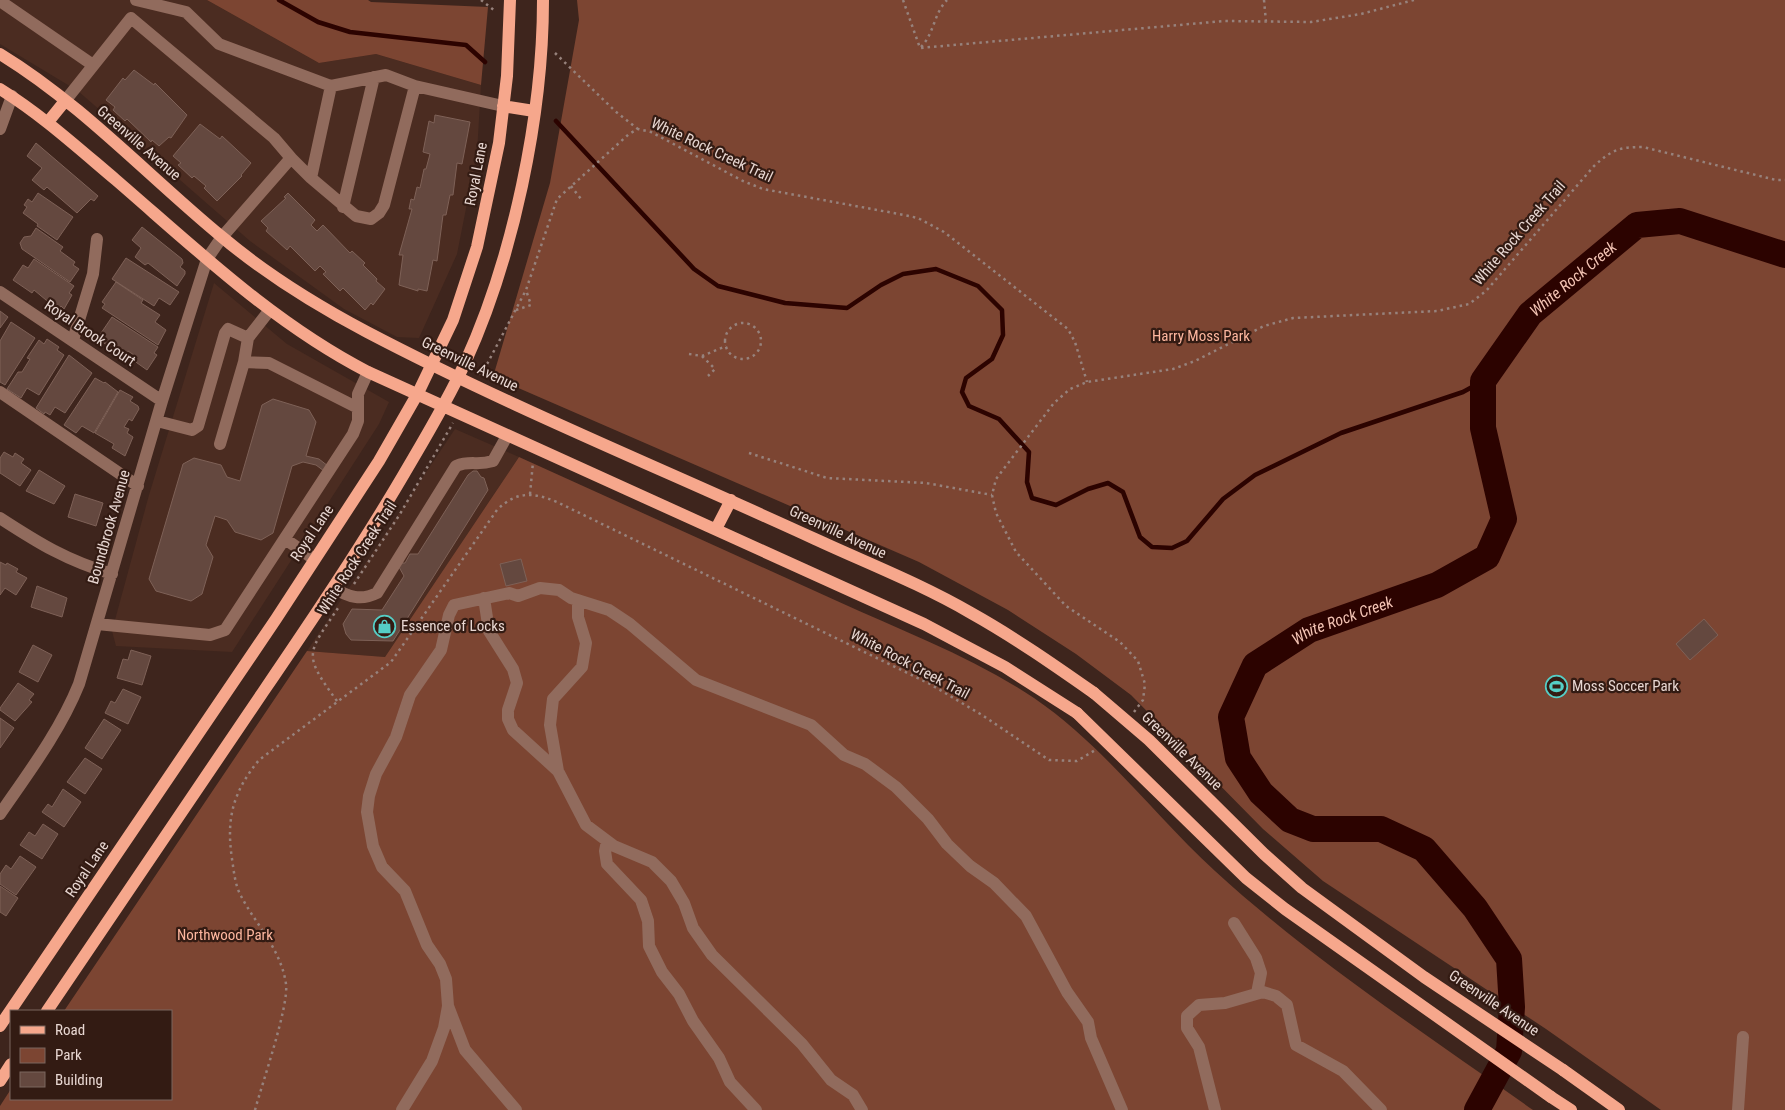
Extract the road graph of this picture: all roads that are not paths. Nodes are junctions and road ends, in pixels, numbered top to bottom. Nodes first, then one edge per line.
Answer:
1 (134, 0) edge
2 (510, 0) edge
3 (543, 0) edge
4 (0, 1) edge
5 (131, 18) junction
6 (0, 54) edge
7 (93, 65) junction
8 (374, 77) junction
9 (331, 86) junction
10 (415, 86) junction
11 (0, 89) edge
12 (12, 96) junction
13 (65, 101) junction
14 (503, 106) junction
15 (534, 111) junction
16 (48, 122) junction
17 (0, 130) edge
18 (291, 158) junction
19 (311, 178) junction
20 (344, 207) junction
21 (222, 237) junction
22 (97, 239) dead end
23 (207, 259) junction
24 (0, 292) edge
25 (269, 311) junction
26 (248, 338) junction
27 (73, 340) junction
28 (244, 362) junction
29 (432, 364) junction
30 (368, 372) junction
31 (458, 376) junction
32 (0, 392) edge
33 (418, 393) junction
34 (162, 401) junction
35 (443, 406) junction
36 (358, 408) junction
37 (156, 421) junction
38 (507, 436) junction
39 (220, 444) dead end
40 (138, 486) junction
41 (731, 500) junction
42 (0, 518) edge
43 (716, 529) junction
44 (285, 539) junction
45 (314, 559) junction
46 (112, 574) junction
47 (334, 588) junction
48 (484, 598) junction
49 (578, 600) junction
50 (97, 624) junction
51 (558, 771) junction
52 (0, 814) edge
53 (607, 841) junction
54 (1234, 923) dead end
55 (1257, 993) junction
56 (448, 1006) junction
57 (11, 1010) edge
58 (48, 1010) edge
59 (10, 1011) edge
60 (0, 1026) edge
61 (1743, 1037) dead end
62 (10, 1066) edge
63 (0, 1081) edge
64 (402, 1110) edge
65 (516, 1110) edge
66 (756, 1110) edge
67 (862, 1110) edge
68 (1122, 1110) edge
69 (1215, 1110) edge
70 (1381, 1110) edge
71 (1571, 1110) edge
72 (1619, 1110) edge
73 (1738, 1110) edge

1 - 5 street
1 - 9 street
2 - 14 main road, Royal Lane
3 - 15 main road
4 - 7 street
5 - 7 street
5 - 18 street
6 - 13 main road, Greenville Avenue
7 - 13 street
8 - 9 street
8 - 10 street
8 - 20 street
9 - 19 street
10 - 14 street
10 - 20 street
11 - 12 main road
12 - 16 main road
12 - 17 street
13 - 16 main road
13 - 21 main road, Greenville Avenue
14 - 15 main road
14 - 29 main road, Royal Lane
15 - 31 main road
16 - 23 main road
18 - 19 street
18 - 21 street, Boundbrook Avenue
19 - 20 street
21 - 23 street, Boundbrook Avenue
21 - 29 main road, Greenville Avenue
22 - 27 street
23 - 25 main road
23 - 34 street, Boundbrook Avenue
24 - 27 street, Royal Brook Court
25 - 26 street
25 - 30 main road
26 - 28 street
26 - 37 street
27 - 34 street, Royal Brook Court
28 - 36 street
28 - 39 street
29 - 31 main road, Greenville Avenue
29 - 33 main road, Royal Lane
30 - 33 main road
30 - 36 street
31 - 35 main road
31 - 41 main road, Greenville Avenue
32 - 40 street
33 - 35 main road
33 - 45 main road, Royal Lane
34 - 37 street, Boundbrook Avenue
35 - 38 main road
35 - 47 main road
36 - 44 street
37 - 40 street, Boundbrook Avenue
38 - 43 main road
38 - 47 street
40 - 46 street, Boundbrook Avenue
41 - 43 main road
41 - 72 main road, Greenville Avenue, bridge
42 - 46 street
43 - 71 main road, bridge
44 - 45 street
44 - 50 street
45 - 57 main road, Royal Lane
46 - 50 street, Boundbrook Avenue
47 - 58 main road
48 - 49 street
48 - 51 street
48 - 56 street
49 - 51 street
49 - 68 street
50 - 52 street, Boundbrook Avenue
51 - 53 street
53 - 66 street
53 - 67 street
54 - 55 street
55 - 69 street
55 - 70 street
56 - 64 street
56 - 65 street
59 - 60 main road, Royal Lane
61 - 73 street
62 - 63 main road

